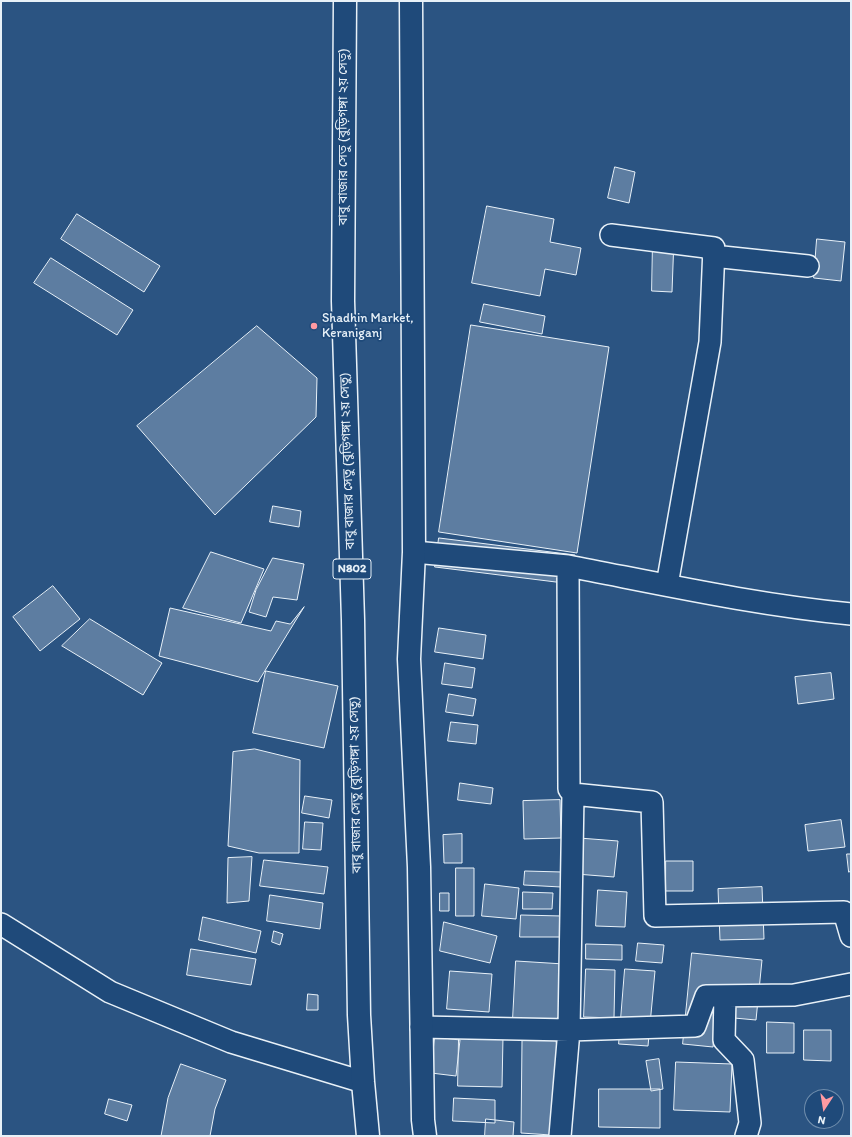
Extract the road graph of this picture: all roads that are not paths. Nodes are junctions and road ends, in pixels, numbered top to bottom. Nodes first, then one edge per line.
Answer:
1 (345, 1) edge
2 (411, 1) edge
3 (611, 235) dead end
4 (713, 256) junction
5 (808, 266) dead end
6 (414, 552) junction
7 (568, 566) junction
8 (667, 585) junction
9 (851, 614) edge
10 (573, 794) junction
11 (847, 912) edge
12 (1, 924) edge
13 (851, 936) edge
14 (851, 984) edge
15 (725, 996) junction
16 (421, 1027) junction
17 (569, 1030) junction
18 (363, 1082) junction
19 (368, 1136) edge
20 (425, 1136) edge
21 (560, 1136) edge
22 (746, 1136) edge

1 - 18 highway, বাবু বাজার সেতু (বুড়িগঙ্গা ২য় সেতু) / N802
2 - 6 highway
3 - 4 street
4 - 5 street
4 - 8 street
6 - 7 street
6 - 16 highway
7 - 8 street
7 - 10 street
8 - 9 street
10 - 11 street
10 - 17 street
11 - 13 street
12 - 18 street
14 - 15 street
15 - 17 street
15 - 22 street
16 - 17 street
16 - 20 highway
17 - 21 street
18 - 19 highway, বাবু বাজার সেতু (বুড়িগঙ্গা ২য় সেতু) / N802

